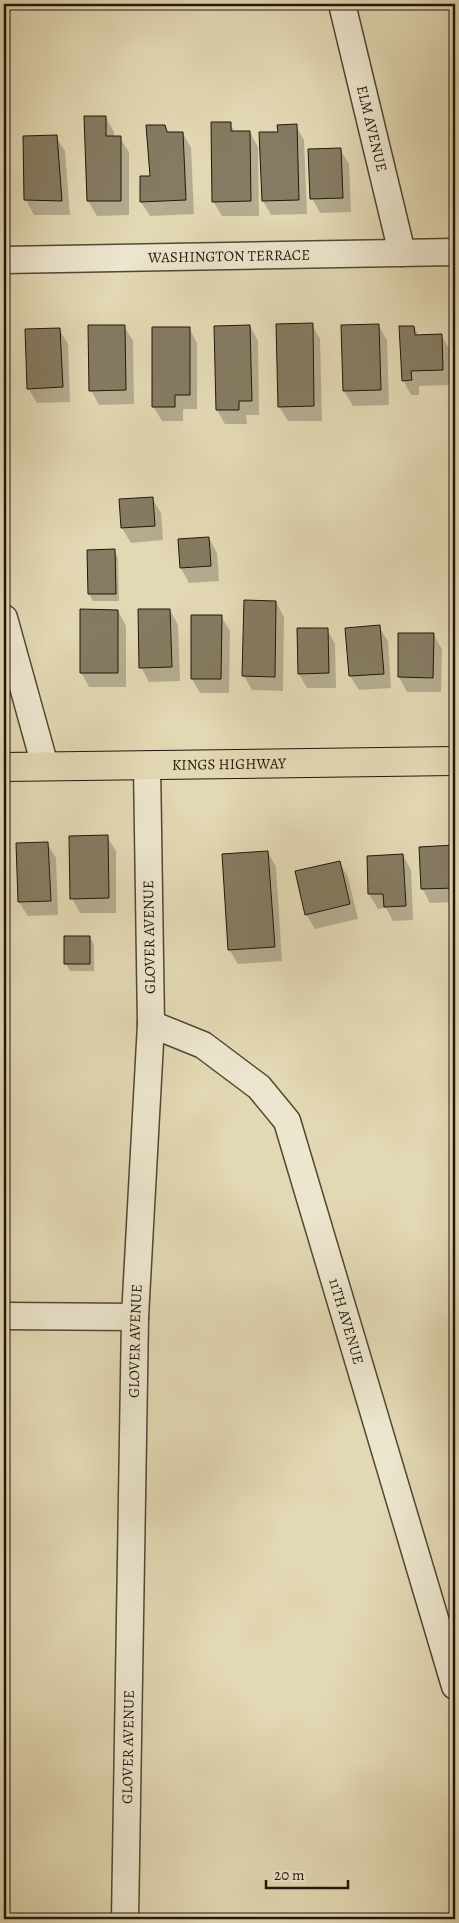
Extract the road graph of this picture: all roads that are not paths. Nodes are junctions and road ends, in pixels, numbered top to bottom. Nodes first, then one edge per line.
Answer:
1 (342, 4) edge
2 (455, 252) edge
3 (402, 253) junction
4 (4, 260) edge
5 (4, 618) edge
6 (455, 761) edge
7 (147, 764) junction
8 (45, 766) junction
9 (4, 767) edge
10 (151, 1024) junction
11 (4, 1316) edge
12 (135, 1317) junction
13 (455, 1686) edge
14 (125, 1919) edge

1 - 3 street, ELM AVENUE
2 - 3 street, WASHINGTON TERRACE
3 - 4 street, WASHINGTON TERRACE
5 - 8 street
6 - 7 main road, KINGS HIGHWAY
7 - 8 main road, KINGS HIGHWAY
7 - 10 street, GLOVER AVENUE
8 - 9 main road, KINGS HIGHWAY
10 - 12 street, GLOVER AVENUE
10 - 13 street, 11TH AVENUE
11 - 12 street
12 - 14 street, GLOVER AVENUE

